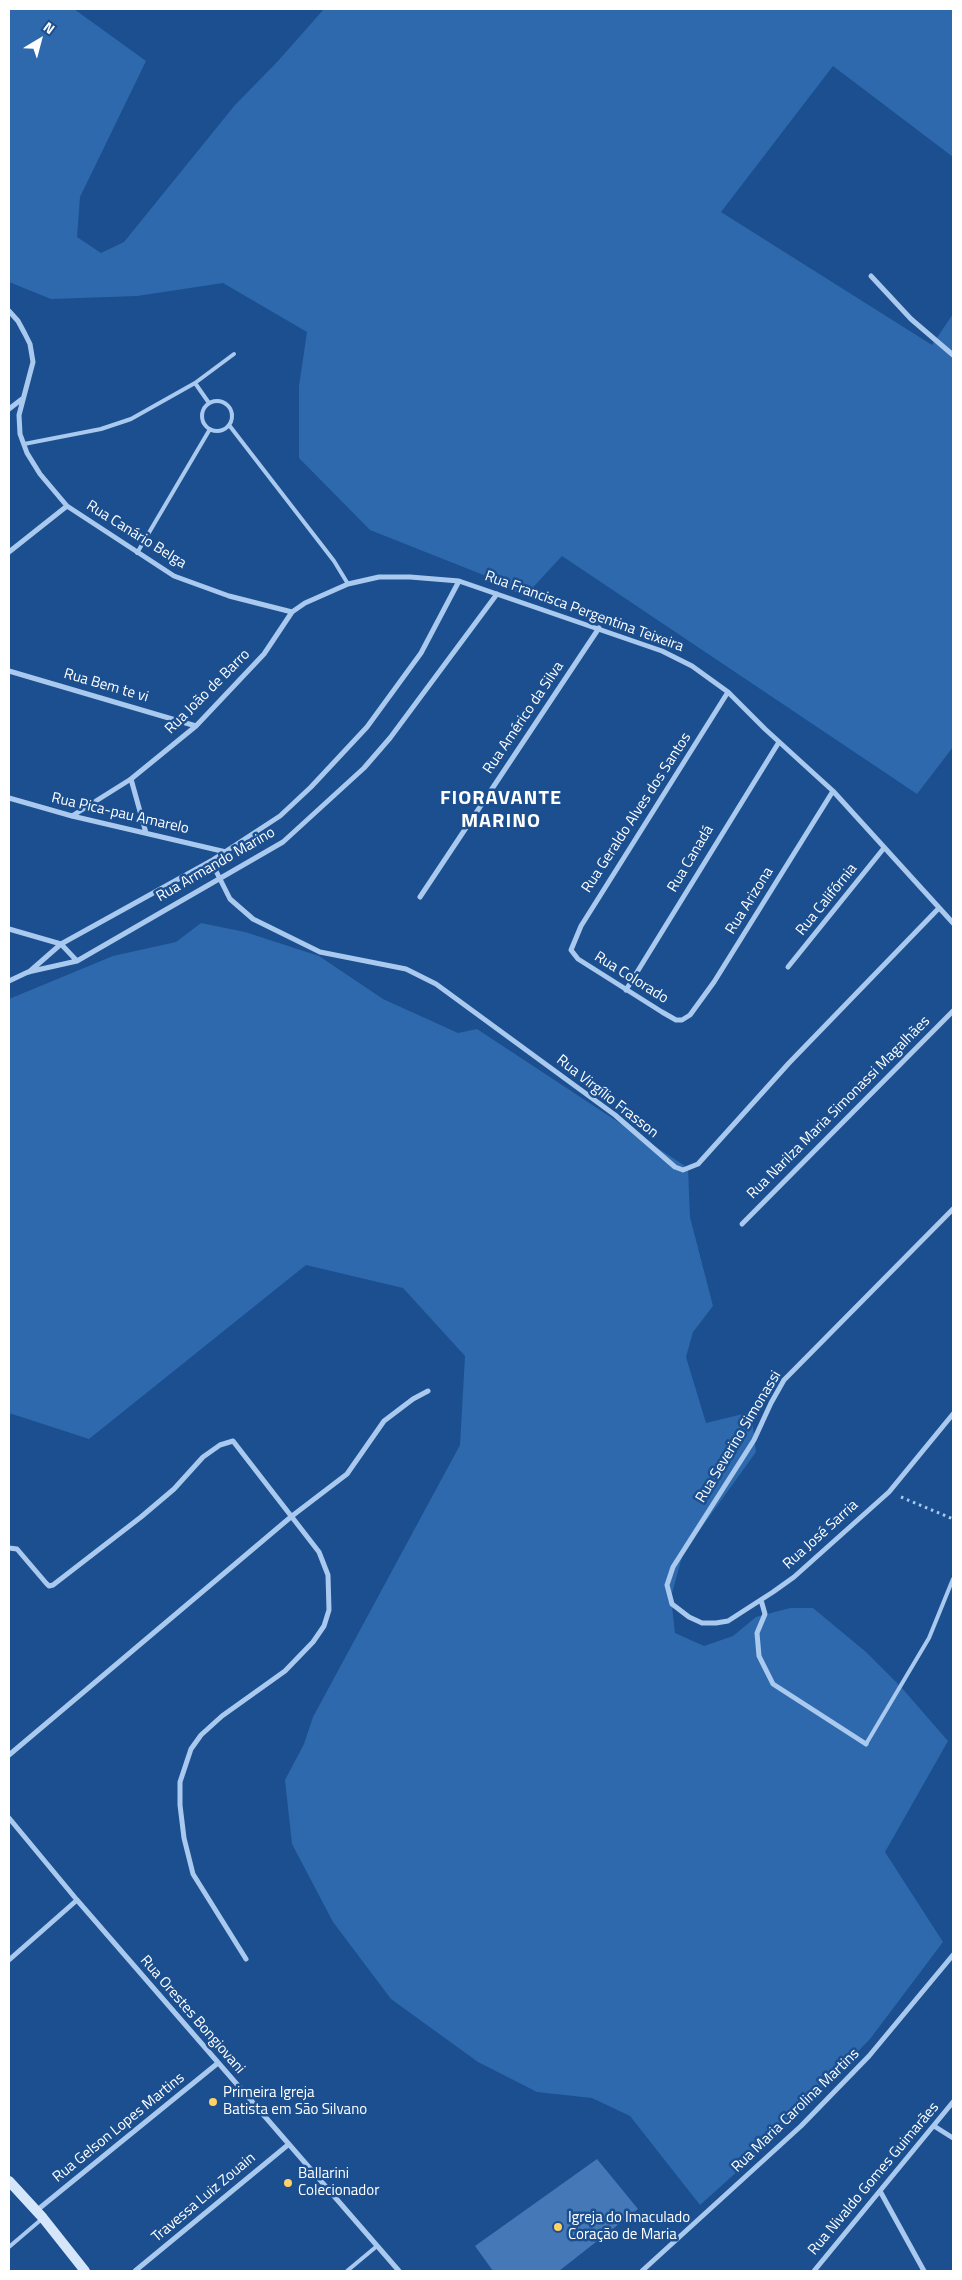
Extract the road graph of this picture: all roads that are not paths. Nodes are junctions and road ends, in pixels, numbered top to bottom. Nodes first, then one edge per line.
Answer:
1 (872, 276) dead end
2 (9, 311) edge
3 (234, 354) dead end
4 (953, 355) edge
5 (195, 383) junction
6 (22, 399) junction
7 (209, 403) junction
8 (9, 409) edge
9 (229, 425) junction
10 (210, 429) junction
11 (24, 444) junction
12 (67, 506) junction
13 (9, 552) edge
14 (137, 553) junction
15 (459, 581) junction
16 (348, 584) junction
17 (497, 594) junction
18 (292, 612) junction
19 (599, 628) junction
20 (9, 671) edge
21 (728, 692) junction
22 (196, 726) junction
23 (779, 742) junction
24 (131, 779) junction
25 (833, 791) junction
26 (9, 798) edge
27 (72, 816) junction
28 (146, 833) junction
29 (884, 848) junction
30 (226, 852) junction
31 (211, 861) junction
32 (220, 880) junction
33 (420, 897) dead end
34 (939, 908) junction
35 (953, 923) edge
36 (9, 929) edge
37 (61, 944) junction
38 (571, 950) joint
39 (77, 961) junction
40 (788, 967) dead end
41 (28, 972) junction
42 (9, 981) edge
43 (626, 990) junction
44 (953, 1011) edge
45 (682, 1020) joint
46 (953, 1209) edge
47 (742, 1224) dead end
48 (428, 1391) dead end
49 (953, 1414) edge
50 (292, 1516) junction
51 (9, 1548) edge
52 (953, 1579) edge
53 (761, 1600) junction
54 (678, 1610) joint
55 (866, 1744) joint
56 (9, 1755) edge
57 (9, 1818) edge
58 (77, 1900) junction
59 (953, 1955) edge
60 (246, 1959) dead end
61 (9, 1960) edge
62 (218, 2063) junction
63 (953, 2102) edge
64 (934, 2126) junction
65 (953, 2138) edge
66 (288, 2144) junction
67 (9, 2181) edge
68 (880, 2191) junction
69 (39, 2215) junction
70 (377, 2246) junction
71 (9, 2247) edge
72 (85, 2271) edge
73 (135, 2271) edge
74 (347, 2271) edge
75 (399, 2271) edge
76 (642, 2271) edge
77 (814, 2271) edge
78 (924, 2271) edge

1 - 4 street
2 - 6 street, Rua Canário Belga
3 - 5 lane
5 - 7 lane
5 - 11 lane
6 - 8 street
6 - 11 street, Rua Canário Belga
7 - 9 lane
7 - 10 lane
9 - 10 lane
9 - 16 lane
10 - 14 lane
11 - 12 street, Rua Canário Belga
12 - 13 street
12 - 14 street, Rua Canário Belga
14 - 18 street, Rua Canário Belga
15 - 16 street
15 - 17 street, Rua Francisca Pergentina Teixeira
15 - 30 street, Rua Armando Marino
16 - 18 street
17 - 19 street, Rua Francisca Pergentina Teixeira
17 - 32 street, Rua Armando Marino
18 - 22 street, Rua João de Barro
19 - 21 street, Rua Francisca Pergentina Teixeira
19 - 33 street, Rua Américo da Silva
20 - 22 street, Rua Bem te vi
21 - 23 street, Rua Francisca Pergentina Teixeira
21 - 38 street, Rua Geraldo Alves dos Santos
22 - 24 street, Rua João de Barro
23 - 25 street, Rua Francisca Pergentina Teixeira
23 - 43 street, Rua Canadá
24 - 27 street, Rua João de Barro
24 - 28 street
25 - 29 street, Rua Francisca Pergentina Teixeira
25 - 45 street, Rua Arizona
26 - 27 street, Rua Pica-pau Amarelo
27 - 28 street, Rua Pica-pau Amarelo
28 - 30 street, Rua Pica-pau Amarelo
29 - 34 street, Rua Francisca Pergentina Teixeira
29 - 40 street, Rua Califórnia
30 - 31 street, Rua Armando Marino
31 - 32 street, Rua Virgílio Frasson
31 - 37 street, Rua Armando Marino
32 - 34 street, Rua Virgílio Frasson
32 - 39 street, Rua Armando Marino
34 - 35 street, Rua Francisca Pergentina Teixeira
36 - 37 street
37 - 39 street
37 - 41 street, Rua Armando Marino
38 - 43 street, Rua Colorado
39 - 41 street, Rua Armando Marino
41 - 42 street, Rua Armando Marino
43 - 45 street, Rua Colorado
44 - 47 street, Rua Narilza Maria Simonassi Magalhães
46 - 54 street, Rua Severino Simonassi
48 - 50 street
49 - 53 street, Rua José Sarria
50 - 51 street
50 - 56 street
50 - 60 street
52 - 55 lane
53 - 54 street, Rua José Sarria
53 - 55 street
57 - 58 street, Rua Orestes Bongiovani
58 - 61 street
58 - 62 street, Rua Orestes Bongiovani
59 - 76 street, Rua Maria Carolina Martins
62 - 66 street, Rua Orestes Bongiovani
62 - 69 street, Rua Gelson Lopes Martins
63 - 64 street, Rua Nivaldo Gomes Guimarães
64 - 65 street
64 - 68 street, Rua Nivaldo Gomes Guimarães
66 - 70 street, Rua Orestes Bongiovani
66 - 73 street, Travessa Luiz Zouain
67 - 69 main road
68 - 77 street, Rua Nivaldo Gomes Guimarães
68 - 78 street
69 - 71 lane
69 - 72 main road
70 - 74 lane
70 - 75 street, Rua Orestes Bongiovani

